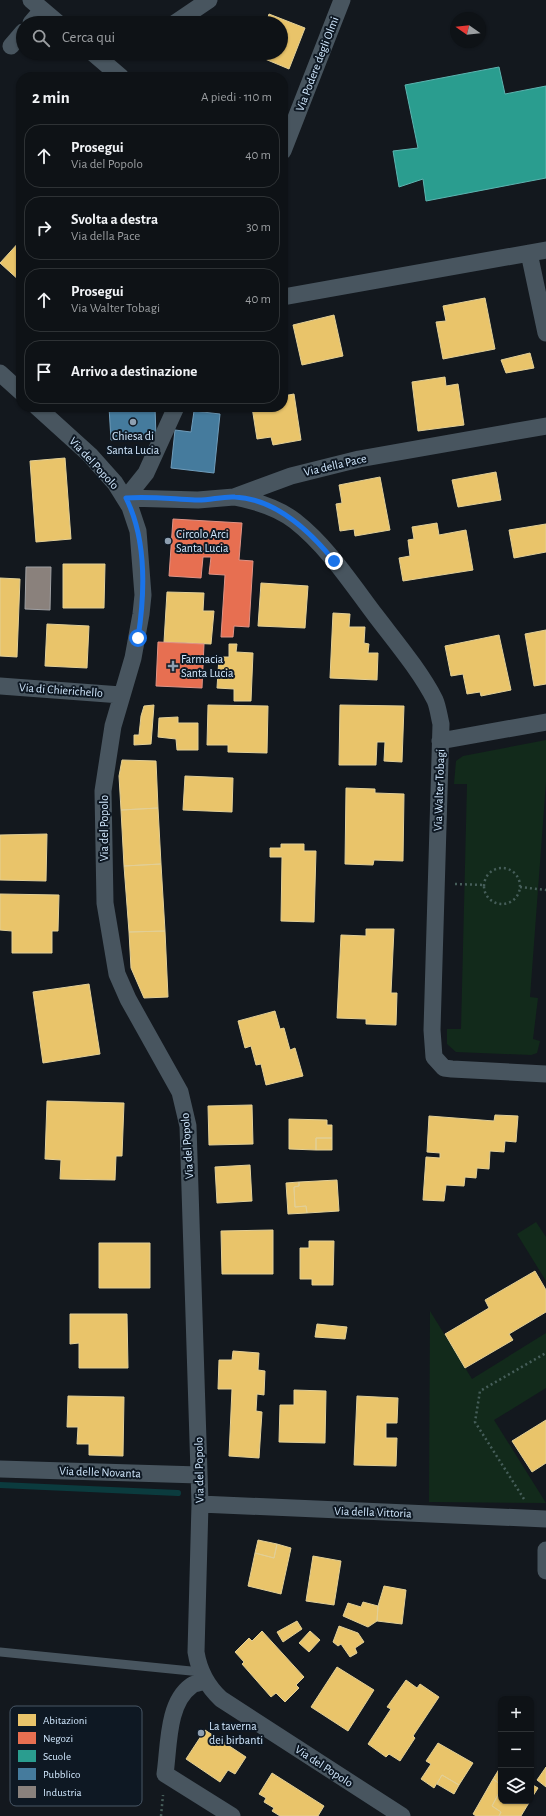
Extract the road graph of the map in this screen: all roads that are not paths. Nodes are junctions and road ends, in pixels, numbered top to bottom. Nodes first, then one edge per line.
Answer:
1 (209, 0) edge
2 (342, 0) edge
3 (36, 5) edge
4 (33, 16) edge
5 (49, 16) edge
6 (185, 16) edge
7 (16, 40) edge
8 (11, 46) dead end
9 (101, 60) edge
10 (115, 72) edge
11 (288, 138) edge
12 (546, 250) edge
13 (529, 253) junction
14 (288, 295) edge
15 (546, 333) edge
16 (0, 373) edge
17 (16, 387) edge
18 (43, 412) edge
19 (174, 412) edge
20 (546, 426) edge
21 (234, 497) junction
22 (126, 498) junction
23 (0, 686) edge
24 (121, 695) junction
25 (546, 722) edge
26 (440, 741) junction
27 (546, 1074) edge
28 (0, 1470) edge
29 (199, 1475) junction
30 (200, 1504) junction
31 (541, 1519) edge
32 (546, 1550) edge
33 (546, 1571) edge
34 (0, 1652) edge
35 (203, 1676) junction
36 (232, 1816) edge
37 (402, 1816) edge

1 - 6 street
2 - 11 street, Via Podere degli Olmi
3 - 4 street
3 - 5 street
7 - 8 street
9 - 10 street
12 - 13 street
13 - 14 street
13 - 15 street
16 - 17 street
18 - 22 street, Via del Popolo
19 - 22 street
20 - 21 street, Via della Pace
21 - 22 street, Via della Pace
21 - 26 street, Via Walter Tobagi
22 - 24 street, Via del Popolo
23 - 24 street, Via di Chierichello
24 - 29 street, Via del Popolo
25 - 26 street
26 - 27 street, Via Walter Tobagi
28 - 29 street, Via delle Novanta
29 - 30 street, Via del Popolo
30 - 31 street, Via della Vittoria
30 - 35 street, Via del Popolo
32 - 33 street
34 - 35 lane
35 - 36 street
35 - 37 street, Via del Popolo

